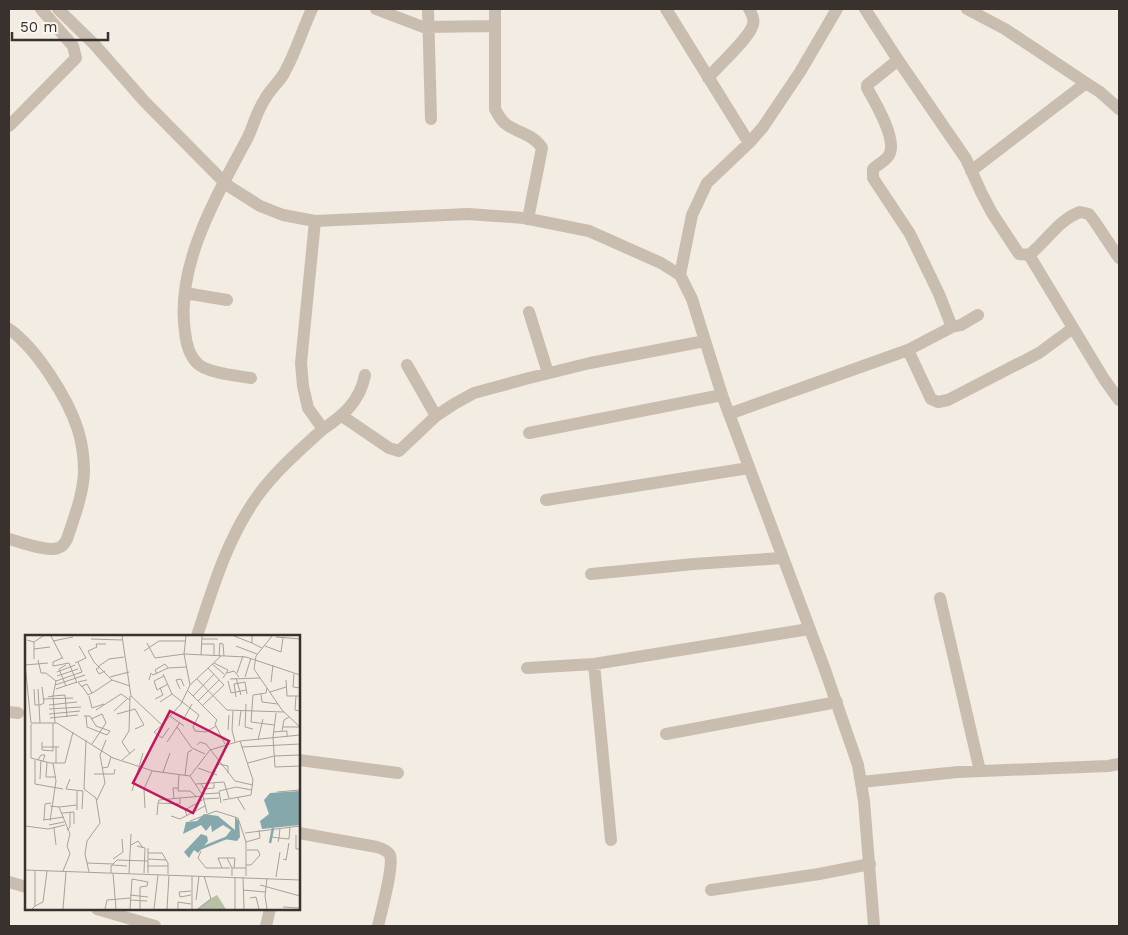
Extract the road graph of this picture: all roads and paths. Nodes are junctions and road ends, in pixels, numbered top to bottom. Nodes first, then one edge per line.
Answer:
1 (41, 9) edge
2 (58, 9) edge
3 (312, 9) edge
4 (376, 9) edge
5 (428, 9) edge
6 (494, 9) edge
7 (666, 9) edge
8 (749, 9) edge
9 (837, 9) edge
10 (866, 9) edge
11 (967, 9) edge
12 (495, 26) junction
13 (429, 27) junction
14 (898, 60) junction
15 (708, 78) junction
16 (1086, 83) junction
17 (1119, 109) edge
18 (432, 119) dead end
19 (9, 126) edge
20 (749, 143) junction
21 (971, 171) junction
22 (223, 181) junction
23 (528, 219) junction
24 (315, 221) junction
25 (1029, 255) junction
26 (1119, 258) edge
27 (680, 275) junction
28 (184, 293) junction
29 (227, 300) dead end
30 (529, 312) dead end
31 (978, 315) dead end
32 (952, 327) junction
33 (1073, 328) junction
34 (9, 330) edge
35 (705, 340) junction
36 (908, 350) junction
37 (407, 365) dead end
38 (548, 373) junction
39 (365, 375) dead end
40 (251, 378) dead end
41 (722, 395) junction
42 (1119, 400) edge
43 (729, 414) junction
44 (342, 416) junction
45 (436, 416) junction
46 (323, 429) junction
47 (529, 433) dead end
48 (749, 468) junction
49 (546, 500) dead end
50 (9, 539) edge
51 (782, 558) junction
52 (591, 574) dead end
53 (940, 598) dead end
54 (810, 629) junction
55 (196, 635) edge
56 (594, 664) junction
57 (527, 668) dead end
58 (837, 702) junction
59 (666, 734) dead end
60 (300, 760) edge
61 (1119, 764) edge
62 (980, 771) junction
63 (398, 774) dead end
64 (861, 782) junction
65 (300, 833) edge
66 (611, 840) dead end
67 (870, 864) junction
68 (9, 882) edge
69 (25, 887) edge
70 (711, 890) dead end
71 (100, 910) edge
72 (270, 910) edge
73 (154, 926) edge
74 (266, 926) edge
75 (378, 926) edge
76 (874, 926) edge

1 - 19 street
2 - 22 street
3 - 22 street
4 - 13 street
5 - 13 street
6 - 12 street
7 - 15 street
8 - 15 street
9 - 20 street
10 - 14 street
11 - 16 street
12 - 13 street
12 - 23 street
13 - 18 street
14 - 21 street
14 - 32 street
15 - 20 street
16 - 17 street
16 - 21 street
20 - 27 street
21 - 25 street
22 - 24 street
22 - 28 street
23 - 24 street
23 - 27 street
24 - 46 street
25 - 26 street
25 - 33 street
27 - 35 street
28 - 29 street
28 - 40 street
30 - 38 street
31 - 32 street
32 - 36 street
33 - 36 street
33 - 42 street
34 - 50 street
35 - 38 street
35 - 41 street
36 - 43 street
37 - 45 street
38 - 45 street
39 - 44 street
41 - 43 street
41 - 47 street
43 - 48 street
44 - 45 street
44 - 46 street
46 - 55 street
48 - 49 street
48 - 51 street
51 - 52 street
51 - 54 street
53 - 62 street
54 - 56 street
54 - 58 street
56 - 57 street
56 - 66 street
58 - 59 street
58 - 64 street
60 - 63 street
61 - 62 street
62 - 64 street
64 - 67 street
65 - 75 street
67 - 70 street
67 - 76 street
68 - 69 street
71 - 73 street
72 - 74 street

